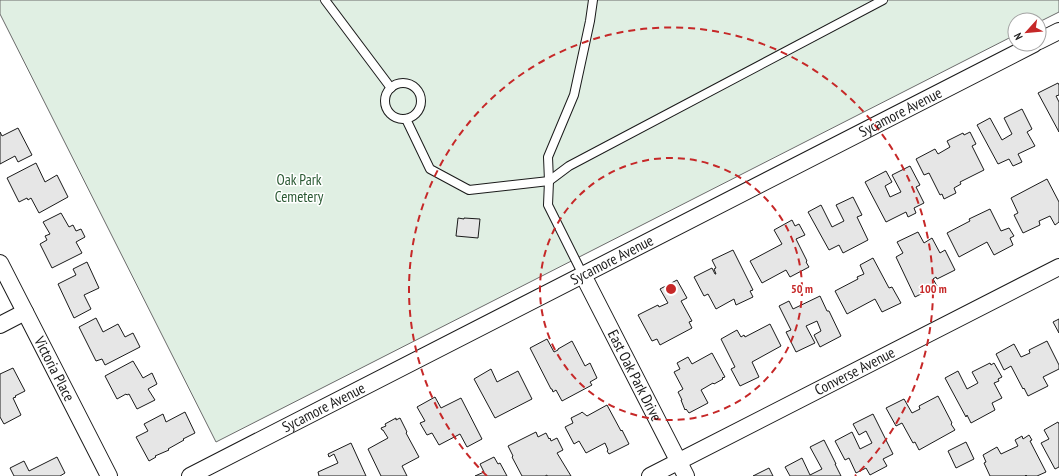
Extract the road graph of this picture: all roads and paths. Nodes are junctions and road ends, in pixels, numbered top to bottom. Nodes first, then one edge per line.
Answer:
1 (325, 0) edge
2 (593, 0) edge
3 (883, 0) edge
4 (1059, 31) edge
5 (1047, 37) edge
6 (1018, 52) edge
7 (391, 88) junction
8 (406, 119) junction
9 (549, 182) junction
10 (0, 263) edge
11 (1059, 267) edge
12 (583, 275) junction
13 (26, 312) junction
14 (0, 325) edge
15 (679, 462) junction
16 (108, 476) edge
17 (190, 476) edge
18 (650, 476) edge
19 (686, 476) edge

1 - 7 lane
2 - 9 lane
3 - 9 lane
4 - 5 street
6 - 12 street, Sycamore Avenue
7 - 8 lane
7 - 8 lane
8 - 9 lane
9 - 12 lane
10 - 13 street, Victoria Place
11 - 15 street, Converse Avenue
12 - 15 street, East Oak Park Drive
12 - 17 street, Sycamore Avenue
13 - 14 street
13 - 16 street, Victoria Place
15 - 18 street, Converse Avenue
15 - 19 street, East Oak Park Drive

